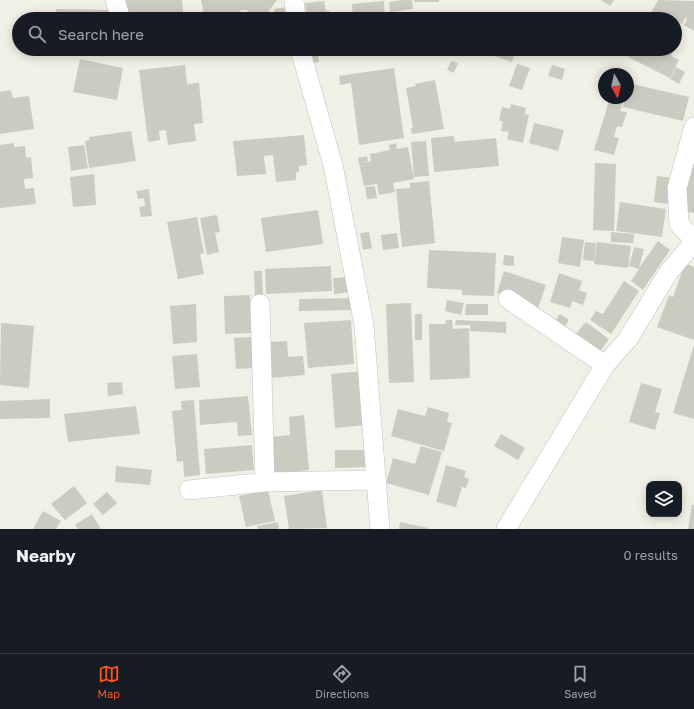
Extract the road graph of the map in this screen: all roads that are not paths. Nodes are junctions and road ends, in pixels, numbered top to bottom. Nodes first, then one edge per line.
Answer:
1 (115, 0) edge
2 (294, 0) edge
3 (119, 12) edge
4 (295, 12) edge
5 (302, 56) edge
6 (694, 127) edge
7 (694, 241) edge
8 (508, 299) dead end
9 (260, 304) dead end
10 (605, 365) junction
11 (377, 480) junction
12 (265, 482) junction
13 (189, 490) dead end
14 (380, 529) edge
15 (506, 529) edge

1 - 3 street
2 - 4 street
5 - 11 street
6 - 7 street
7 - 10 street
8 - 10 street
9 - 12 street
10 - 15 street
11 - 12 street
11 - 14 street
12 - 13 street

